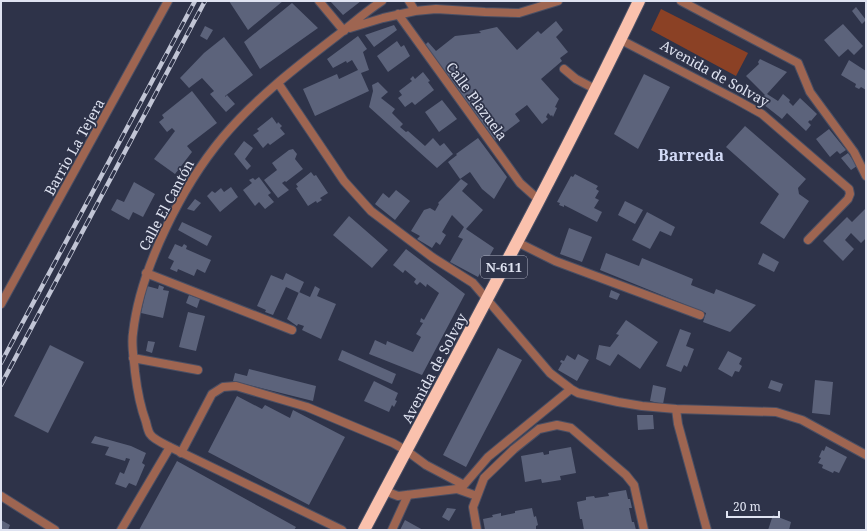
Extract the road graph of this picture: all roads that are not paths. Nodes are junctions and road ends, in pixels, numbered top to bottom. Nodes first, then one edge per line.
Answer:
1 (168, 1) edge
2 (319, 1) edge
3 (382, 1) edge
4 (409, 1) edge
5 (558, 1) edge
6 (639, 1) edge
7 (681, 1) edge
8 (415, 11) junction
9 (398, 14) junction
10 (344, 31) junction
11 (621, 40) junction
12 (564, 69) dead end
13 (278, 83) junction
14 (595, 89) junction
15 (866, 176) edge
16 (539, 200) junction
17 (808, 240) dead end
18 (517, 242) junction
19 (146, 273) junction
20 (487, 300) junction
21 (1, 304) edge
22 (700, 315) dead end
23 (292, 330) dead end
24 (134, 358) junction
25 (198, 370) dead end
26 (570, 390) junction
27 (676, 409) junction
28 (170, 447) junction
29 (407, 451) junction
30 (181, 453) junction
31 (866, 455) edge
32 (460, 487) junction
33 (385, 491) junction
34 (408, 495) junction
35 (1, 496) edge
36 (477, 496) junction
37 (54, 530) edge
38 (121, 530) edge
39 (342, 530) edge
40 (364, 530) edge
41 (392, 530) edge
42 (477, 530) edge
43 (644, 530) edge
44 (707, 530) edge

1 - 21 street, Barrio La Tejera
2 - 10 street
3 - 10 street, Calle El Cantón
4 - 8 street
5 - 8 street
6 - 11 highway, Avenida de Solvay / N-611
7 - 15 street
8 - 9 street
9 - 10 street
9 - 16 street, Calle Plazuela
10 - 13 street, Calle El Cantón
11 - 14 highway, Avenida de Solvay / N-611
11 - 17 street, Avenida de Solvay
12 - 14 street
13 - 19 street, Calle El Cantón
13 - 20 street
14 - 16 highway, Avenida de Solvay / N-611
16 - 18 highway, Avenida de Solvay / N-611
18 - 20 highway, Avenida de Solvay / N-611
18 - 22 street
19 - 23 street, Calle El Cantón
19 - 24 street, Calle El Cantón
20 - 26 street
20 - 29 highway, Avenida de Solvay / N-611
24 - 25 street
24 - 28 street, Calle El Cantón
26 - 27 street
26 - 32 street
27 - 31 street
27 - 44 street
28 - 30 street, Calle El Cantón
28 - 38 street
29 - 30 street
29 - 32 street
29 - 33 highway, Avenida de Solvay / N-611
30 - 39 street, Calle El Cantón
32 - 34 street
32 - 36 street
33 - 34 street
33 - 40 highway, Avenida de Solvay / N-611
34 - 41 street
35 - 37 street
36 - 42 street
36 - 43 street

